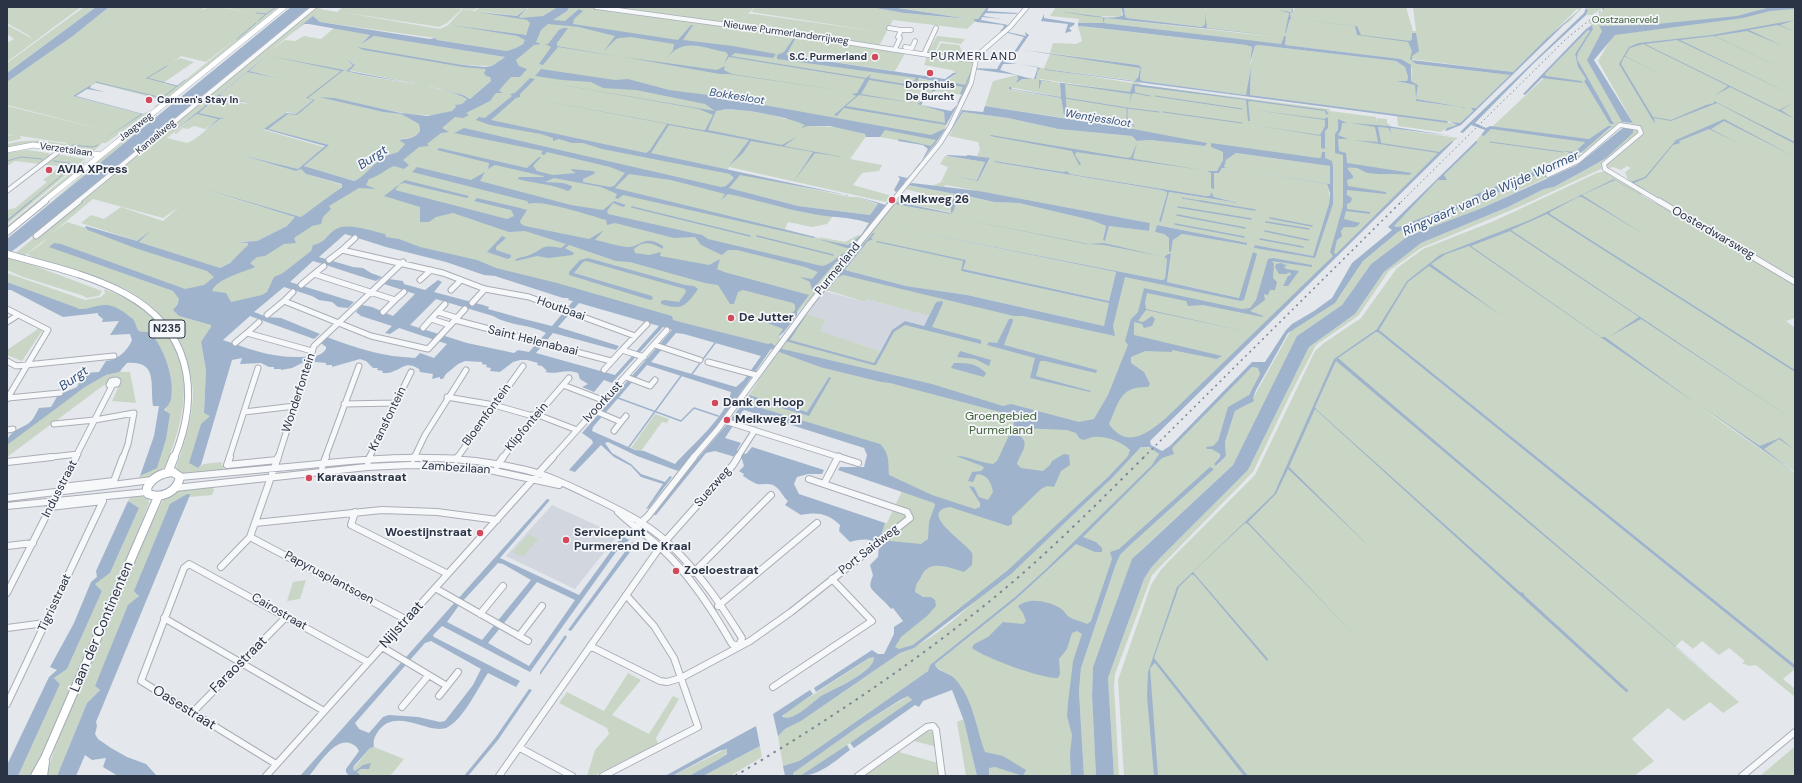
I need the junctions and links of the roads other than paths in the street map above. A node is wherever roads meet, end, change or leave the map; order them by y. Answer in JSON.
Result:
{"nodes":[{"id":1,"x":284,"y":7,"type":"edge"},
{"id":2,"x":314,"y":7,"type":"edge"},
{"id":3,"x":596,"y":7,"type":"edge"},
{"id":4,"x":1027,"y":7,"type":"edge"},
{"id":5,"x":889,"y":28,"type":"dead end"},
{"id":6,"x":936,"y":28,"type":"dead end"},
{"id":7,"x":901,"y":30,"type":"junction"},
{"id":8,"x":911,"y":30,"type":"dead end"},
{"id":9,"x":915,"y":42,"type":"dead end"},
{"id":10,"x":896,"y":47,"type":"junction"},
{"id":11,"x":912,"y":48,"type":"junction"},
{"id":12,"x":925,"y":52,"type":"junction"},
{"id":13,"x":976,"y":60,"type":"junction"},
{"id":14,"x":7,"y":151,"type":"edge"},
{"id":15,"x":59,"y":151,"type":"junction"},
{"id":16,"x":99,"y":157,"type":"junction"},
{"id":17,"x":1548,"y":175,"type":"dead end"},
{"id":18,"x":7,"y":191,"type":"edge"},
{"id":19,"x":7,"y":232,"type":"edge"},
{"id":20,"x":36,"y":236,"type":"dead end"},
{"id":21,"x":355,"y":238,"type":"dead end"},
{"id":22,"x":342,"y":250,"type":"junction"},
{"id":23,"x":7,"y":254,"type":"edge"},
{"id":24,"x":329,"y":260,"type":"dead end"},
{"id":25,"x":403,"y":262,"type":"junction"},
{"id":26,"x":324,"y":266,"type":"dead end"},
{"id":27,"x":431,"y":270,"type":"junction"},
{"id":28,"x":314,"y":274,"type":"junction"},
{"id":29,"x":420,"y":280,"type":"dead end"},
{"id":30,"x":461,"y":280,"type":"junction"},
{"id":31,"x":1795,"y":282,"type":"edge"},
{"id":32,"x":301,"y":285,"type":"dead end"},
{"id":33,"x":485,"y":289,"type":"junction"},
{"id":34,"x":451,"y":290,"type":"dead end"},
{"id":35,"x":293,"y":292,"type":"dead end"},
{"id":36,"x":404,"y":292,"type":"dead end"},
{"id":37,"x":370,"y":293,"type":"junction"},
{"id":38,"x":395,"y":300,"type":"junction"},
{"id":39,"x":284,"y":301,"type":"junction"},
{"id":40,"x":472,"y":302,"type":"dead end"},
{"id":41,"x":445,"y":304,"type":"dead end"},
{"id":42,"x":7,"y":309,"type":"edge"},
{"id":43,"x":465,"y":309,"type":"dead end"},
{"id":44,"x":383,"y":312,"type":"dead end"},
{"id":45,"x":438,"y":312,"type":"junction"},
{"id":46,"x":18,"y":315,"type":"junction"},
{"id":47,"x":267,"y":315,"type":"dead end"},
{"id":48,"x":431,"y":319,"type":"junction"},
{"id":49,"x":456,"y":319,"type":"junction"},
{"id":50,"x":7,"y":322,"type":"edge"},
{"id":51,"x":259,"y":322,"type":"dead end"},
{"id":52,"x":338,"y":323,"type":"junction"},
{"id":53,"x":646,"y":324,"type":"dead end"},
{"id":54,"x":450,"y":325,"type":"junction"},
{"id":55,"x":423,"y":328,"type":"dead end"},
{"id":56,"x":667,"y":330,"type":"dead end"},
{"id":57,"x":246,"y":333,"type":"junction"},
{"id":58,"x":635,"y":336,"type":"junction"},
{"id":59,"x":235,"y":343,"type":"dead end"},
{"id":60,"x":656,"y":346,"type":"junction"},
{"id":61,"x":622,"y":350,"type":"junction"},
{"id":62,"x":114,"y":356,"type":"dead end"},
{"id":63,"x":311,"y":356,"type":"junction"},
{"id":64,"x":642,"y":356,"type":"junction"},
{"id":65,"x":700,"y":360,"type":"dead end"},
{"id":66,"x":7,"y":361,"type":"edge"},
{"id":67,"x":611,"y":361,"type":"junction"},
{"id":68,"x":708,"y":362,"type":"dead end"},
{"id":69,"x":26,"y":365,"type":"junction"},
{"id":70,"x":359,"y":366,"type":"dead end"},
{"id":71,"x":523,"y":366,"type":"dead end"},
{"id":72,"x":258,"y":368,"type":"dead end"},
{"id":73,"x":466,"y":370,"type":"dead end"},
{"id":74,"x":604,"y":370,"type":"dead end"},
{"id":75,"x":411,"y":372,"type":"dead end"},
{"id":76,"x":755,"y":375,"type":"junction"},
{"id":77,"x":627,"y":377,"type":"junction"},
{"id":78,"x":569,"y":378,"type":"dead end"},
{"id":79,"x":655,"y":380,"type":"dead end"},
{"id":80,"x":563,"y":385,"type":"junction"},
{"id":81,"x":112,"y":386,"type":"dead end"},
{"id":82,"x":650,"y":386,"type":"junction"},
{"id":83,"x":645,"y":392,"type":"dead end"},
{"id":84,"x":60,"y":393,"type":"dead end"},
{"id":85,"x":447,"y":397,"type":"junction"},
{"id":86,"x":7,"y":399,"type":"edge"},
{"id":87,"x":604,"y":401,"type":"junction"},
{"id":88,"x":396,"y":403,"type":"junction"},
{"id":89,"x":344,"y":404,"type":"junction"},
{"id":90,"x":494,"y":405,"type":"junction"},
{"id":91,"x":295,"y":406,"type":"junction"},
{"id":92,"x":597,"y":411,"type":"junction"},
{"id":93,"x":244,"y":412,"type":"junction"},
{"id":94,"x":538,"y":415,"type":"junction"},
{"id":95,"x":626,"y":416,"type":"dead end"},
{"id":96,"x":95,"y":420,"type":"junction"},
{"id":97,"x":726,"y":421,"type":"junction"},
{"id":98,"x":621,"y":422,"type":"junction"},
{"id":99,"x":54,"y":424,"type":"dead end"},
{"id":100,"x":577,"y":430,"type":"junction"},
{"id":101,"x":755,"y":430,"type":"junction"},
{"id":102,"x":614,"y":431,"type":"dead end"},
{"id":103,"x":78,"y":454,"type":"junction"},
{"id":104,"x":839,"y":456,"type":"junction"},
{"id":105,"x":413,"y":457,"type":"junction"},
{"id":106,"x":457,"y":458,"type":"junction"},
{"id":107,"x":369,"y":459,"type":"junction"},
{"id":108,"x":277,"y":460,"type":"junction"},
{"id":109,"x":7,"y":462,"type":"edge"},
{"id":110,"x":858,"y":462,"type":"dead end"},
{"id":111,"x":323,"y":464,"type":"junction"},
{"id":112,"x":498,"y":464,"type":"junction"},
{"id":113,"x":410,"y":465,"type":"junction"},
{"id":114,"x":453,"y":466,"type":"junction"},
{"id":115,"x":367,"y":468,"type":"junction"},
{"id":116,"x":274,"y":469,"type":"junction"},
{"id":117,"x":494,"y":471,"type":"junction"},
{"id":118,"x":168,"y":472,"type":"junction"},
{"id":119,"x":320,"y":472,"type":"junction"},
{"id":120,"x":539,"y":474,"type":"junction"},
{"id":121,"x":180,"y":477,"type":"junction"},
{"id":122,"x":270,"y":478,"type":"junction"},
{"id":123,"x":534,"y":479,"type":"junction"},
{"id":124,"x":809,"y":479,"type":"dead end"},
{"id":125,"x":152,"y":480,"type":"junction"},
{"id":126,"x":824,"y":484,"type":"junction"},
{"id":127,"x":568,"y":487,"type":"junction"},
{"id":128,"x":176,"y":488,"type":"junction"},
{"id":129,"x":60,"y":489,"type":"junction"},
{"id":130,"x":147,"y":492,"type":"junction"},
{"id":131,"x":771,"y":495,"type":"dead end"},
{"id":132,"x":158,"y":497,"type":"junction"},
{"id":133,"x":7,"y":498,"type":"edge"},
{"id":134,"x":52,"y":504,"type":"junction"},
{"id":135,"x":7,"y":506,"type":"edge"},
{"id":136,"x":614,"y":509,"type":"junction"},
{"id":137,"x":355,"y":512,"type":"junction"},
{"id":138,"x":497,"y":520,"type":"junction"},
{"id":139,"x":641,"y":522,"type":"junction"},
{"id":140,"x":817,"y":523,"type":"dead end"},
{"id":141,"x":254,"y":524,"type":"junction"},
{"id":142,"x":636,"y":527,"type":"junction"},
{"id":143,"x":250,"y":537,"type":"junction"},
{"id":144,"x":666,"y":541,"type":"junction"},
{"id":145,"x":32,"y":543,"type":"junction"},
{"id":146,"x":7,"y":546,"type":"edge"},
{"id":147,"x":660,"y":547,"type":"junction"},
{"id":148,"x":189,"y":564,"type":"joint"},
{"id":149,"x":221,"y":567,"type":"dead end"},
{"id":150,"x":696,"y":571,"type":"junction"},
{"id":151,"x":448,"y":574,"type":"junction"},
{"id":152,"x":688,"y":576,"type":"junction"},
{"id":153,"x":832,"y":579,"type":"junction"},
{"id":154,"x":9,"y":585,"type":"edge"},
{"id":155,"x":503,"y":586,"type":"dead end"},
{"id":156,"x":436,"y":588,"type":"junction"},
{"id":157,"x":7,"y":593,"type":"edge"},
{"id":158,"x":626,"y":595,"type":"junction"},
{"id":159,"x":721,"y":605,"type":"junction"},
{"id":160,"x":542,"y":606,"type":"dead end"},
{"id":161,"x":713,"y":609,"type":"junction"},
{"id":162,"x":480,"y":614,"type":"junction"},
{"id":163,"x":286,"y":617,"type":"junction"},
{"id":164,"x":164,"y":618,"type":"junction"},
{"id":165,"x":407,"y":620,"type":"junction"},
{"id":166,"x":45,"y":623,"type":"junction"},
{"id":167,"x":7,"y":628,"type":"edge"},
{"id":168,"x":518,"y":636,"type":"junction"},
{"id":169,"x":528,"y":641,"type":"dead end"},
{"id":170,"x":736,"y":645,"type":"junction"},
{"id":171,"x":590,"y":646,"type":"junction"},
{"id":172,"x":382,"y":647,"type":"junction"},
{"id":173,"x":243,"y":662,"type":"junction"},
{"id":174,"x":368,"y":662,"type":"junction"},
{"id":175,"x":458,"y":672,"type":"dead end"},
{"id":176,"x":428,"y":676,"type":"junction"},
{"id":177,"x":681,"y":678,"type":"junction"},
{"id":178,"x":447,"y":686,"type":"junction"},
{"id":179,"x":773,"y":687,"type":"dead end"},
{"id":180,"x":439,"y":696,"type":"dead end"},
{"id":181,"x":7,"y":704,"type":"edge"},
{"id":182,"x":402,"y":707,"type":"dead end"},
{"id":183,"x":324,"y":711,"type":"junction"},
{"id":184,"x":192,"y":713,"type":"junction"},
{"id":185,"x":1795,"y":732,"type":"edge"},
{"id":186,"x":520,"y":748,"type":"junction"},
{"id":187,"x":45,"y":758,"type":"junction"},
{"id":188,"x":276,"y":764,"type":"junction"},
{"id":189,"x":35,"y":776,"type":"edge"},
{"id":190,"x":43,"y":776,"type":"edge"},
{"id":191,"x":266,"y":776,"type":"edge"},
{"id":192,"x":499,"y":776,"type":"edge"},
{"id":193,"x":572,"y":776,"type":"edge"},
{"id":194,"x":603,"y":776,"type":"edge"},
{"id":195,"x":858,"y":776,"type":"edge"},
{"id":196,"x":942,"y":776,"type":"edge"},
{"id":197,"x":1742,"y":776,"type":"edge"}],
"edges":[{"from":1,"to":16,"type":"main road","name":"Jaagweg"},
{"from":2,"to":20,"type":"street","name":"Kanaalweg"},
{"from":3,"to":10,"type":"street","name":"Nieuwe Purmerlanderrijweg"},
{"from":4,"to":13,"type":"street"},
{"from":5,"to":7,"type":"street"},
{"from":6,"to":12,"type":"street"},
{"from":7,"to":8,"type":"street"},
{"from":7,"to":10,"type":"street"},
{"from":9,"to":11,"type":"street"},
{"from":10,"to":11,"type":"street"},
{"from":10,"to":12,"type":"street","name":"Nieuwe Purmerlanderrijweg"},
{"from":11,"to":12,"type":"street"},
{"from":12,"to":13,"type":"street","name":"Nieuwe Purmerlanderrijweg"},
{"from":13,"to":76,"type":"street","name":"Purmerland"},
{"from":14,"to":15,"type":"main road","name":"Verzetslaan"},
{"from":15,"to":16,"type":"main road","name":"Verzetslaan"},
{"from":15,"to":18,"type":"street","name":"Verzetslaan"},
{"from":16,"to":19,"type":"main road","name":"Jaagweg"},
{"from":17,"to":31,"type":"street","name":"Oosterdwarsweg"},
{"from":21,"to":22,"type":"street"},
{"from":22,"to":24,"type":"street"},
{"from":22,"to":25,"type":"street","name":"Houtbaai"},
{"from":23,"to":118,"type":"main road","number":"N235"},
{"from":25,"to":27,"type":"street","name":"Houtbaai"},
{"from":25,"to":37,"type":"street","name":"Wonderfontein"},
{"from":26,"to":28,"type":"street"},
{"from":27,"to":29,"type":"street"},
{"from":27,"to":30,"type":"street","name":"Houtbaai"},
{"from":28,"to":32,"type":"street"},
{"from":28,"to":37,"type":"street"},
{"from":30,"to":33,"type":"street","name":"Houtbaai"},
{"from":30,"to":34,"type":"street"},
{"from":33,"to":40,"type":"street"},
{"from":33,"to":58,"type":"street","name":"Houtbaai"},
{"from":35,"to":39,"type":"street"},
{"from":36,"to":38,"type":"street"},
{"from":37,"to":38,"type":"street"},
{"from":37,"to":52,"type":"street","name":"Wonderfontein"},
{"from":38,"to":44,"type":"street"},
{"from":39,"to":47,"type":"street"},
{"from":39,"to":52,"type":"street"},
{"from":41,"to":45,"type":"street"},
{"from":42,"to":46,"type":"street"},
{"from":43,"to":49,"type":"street"},
{"from":45,"to":48,"type":"street"},
{"from":45,"to":49,"type":"street","name":"Saint Helenabaai"},
{"from":46,"to":50,"type":"street"},
{"from":46,"to":69,"type":"street"},
{"from":48,"to":54,"type":"street"},
{"from":48,"to":55,"type":"street"},
{"from":49,"to":54,"type":"street"},
{"from":49,"to":67,"type":"street","name":"Saint Helenabaai"},
{"from":51,"to":57,"type":"street"},
{"from":52,"to":54,"type":"street"},
{"from":52,"to":63,"type":"street","name":"Wonderfontein"},
{"from":53,"to":58,"type":"street"},
{"from":56,"to":60,"type":"street","name":"Ivoorkust"},
{"from":57,"to":59,"type":"street"},
{"from":57,"to":63,"type":"street"},
{"from":58,"to":61,"type":"street"},
{"from":60,"to":64,"type":"street","name":"Ivoorkust"},
{"from":60,"to":65,"type":"street"},
{"from":61,"to":64,"type":"street"},
{"from":61,"to":67,"type":"street"},
{"from":62,"to":69,"type":"street"},
{"from":63,"to":91,"type":"street","name":"Wonderfontein"},
{"from":64,"to":77,"type":"street","name":"Ivoorkust"},
{"from":66,"to":69,"type":"street"},
{"from":67,"to":74,"type":"street"},
{"from":68,"to":76,"type":"street"},
{"from":69,"to":86,"type":"street"},
{"from":70,"to":89,"type":"street"},
{"from":71,"to":90,"type":"street","name":"Bloemfontein"},
{"from":72,"to":93,"type":"street"},
{"from":73,"to":85,"type":"street"},
{"from":75,"to":88,"type":"street","name":"Kransfontein"},
{"from":76,"to":97,"type":"street","name":"Purmerland"},
{"from":77,"to":82,"type":"street"},
{"from":77,"to":87,"type":"street","name":"Ivoorkust"},
{"from":78,"to":80,"type":"street","name":"Klipfontein"},
{"from":79,"to":82,"type":"street"},
{"from":80,"to":87,"type":"street"},
{"from":80,"to":94,"type":"street","name":"Klipfontein"},
{"from":81,"to":96,"type":"street","name":"Indusstraat"},
{"from":82,"to":83,"type":"street"},
{"from":84,"to":86,"type":"street"},
{"from":85,"to":90,"type":"street"},
{"from":85,"to":105,"type":"street"},
{"from":87,"to":92,"type":"street","name":"Ivoorkust"},
{"from":88,"to":89,"type":"street"},
{"from":88,"to":107,"type":"street","name":"Kransfontein"},
{"from":89,"to":111,"type":"street"},
{"from":90,"to":94,"type":"street"},
{"from":90,"to":106,"type":"street","name":"Bloemfontein"},
{"from":91,"to":93,"type":"street"},
{"from":91,"to":108,"type":"street","name":"Wonderfontein"},
{"from":92,"to":98,"type":"street"},
{"from":92,"to":100,"type":"street","name":"Ivoorkust"},
{"from":93,"to":108,"type":"street"},
{"from":94,"to":100,"type":"street"},
{"from":94,"to":112,"type":"street","name":"Klipfontein"},
{"from":95,"to":98,"type":"street"},
{"from":96,"to":99,"type":"street"},
{"from":96,"to":103,"type":"street","name":"Indusstraat"},
{"from":96,"to":129,"type":"street"},
{"from":97,"to":101,"type":"street"},
{"from":97,"to":139,"type":"street","name":"Purmerland"},
{"from":98,"to":102,"type":"street"},
{"from":100,"to":120,"type":"street","name":"Ivoorkust"},
{"from":101,"to":104,"type":"street"},
{"from":101,"to":144,"type":"street","name":"Suezweg"},
{"from":103,"to":109,"type":"street"},
{"from":103,"to":129,"type":"street","name":"Indusstraat"},
{"from":104,"to":110,"type":"street"},
{"from":104,"to":126,"type":"street"},
{"from":105,"to":106,"type":"street","name":"Zambezilaan"},
{"from":105,"to":107,"type":"street","name":"Zambezilaan"},
{"from":105,"to":113,"type":"street"},
{"from":106,"to":112,"type":"street","name":"Zambezilaan"},
{"from":106,"to":114,"type":"street","name":"Bloemfontein"},
{"from":107,"to":111,"type":"street","name":"Zambezilaan"},
{"from":107,"to":115,"type":"street","name":"Kransfontein"},
{"from":108,"to":116,"type":"street","name":"Wonderfontein"},
{"from":111,"to":116,"type":"street","name":"Zambezilaan"},
{"from":111,"to":119,"type":"street"},
{"from":112,"to":117,"type":"street","name":"Klipfontein"},
{"from":112,"to":120,"type":"street","name":"Zambezilaan"},
{"from":113,"to":114,"type":"street","name":"Zambezilaan"},
{"from":113,"to":115,"type":"street","name":"Zambezilaan"},
{"from":114,"to":117,"type":"street","name":"Zambezilaan"},
{"from":115,"to":119,"type":"street","name":"Zambezilaan"},
{"from":116,"to":121,"type":"street","name":"Zambezilaan"},
{"from":116,"to":122,"type":"street"},
{"from":117,"to":123,"type":"street","name":"Zambezilaan"},
{"from":118,"to":121,"type":"main road"},
{"from":118,"to":125,"type":"main road"},
{"from":119,"to":122,"type":"street","name":"Zambezilaan"},
{"from":120,"to":123,"type":"street","name":"Nijlstraat"},
{"from":120,"to":127,"type":"street","name":"Zambezilaan"},
{"from":121,"to":128,"type":"main road"},
{"from":122,"to":128,"type":"street","name":"Zambezilaan"},
{"from":122,"to":141,"type":"street"},
{"from":123,"to":127,"type":"street","name":"Zambezilaan"},
{"from":123,"to":138,"type":"street","name":"Nijlstraat"},
{"from":124,"to":126,"type":"street","name":"Port Saidweg"},
{"from":125,"to":129,"type":"street"},
{"from":125,"to":130,"type":"main road"},
{"from":126,"to":153,"type":"street","name":"Port Saidweg"},
{"from":127,"to":136,"type":"street","name":"Zambezilaan"},
{"from":128,"to":132,"type":"main road"},
{"from":129,"to":133,"type":"street"},
{"from":129,"to":134,"type":"street","name":"Indusstraat"},
{"from":130,"to":132,"type":"main road"},
{"from":130,"to":134,"type":"street"},
{"from":131,"to":150,"type":"street"},
{"from":132,"to":187,"type":"main road","name":"Laan der Continenten"},
{"from":134,"to":135,"type":"street"},
{"from":134,"to":145,"type":"street","name":"Indusstraat"},
{"from":134,"to":166,"type":"street","name":"Tigrisstraat"},
{"from":136,"to":139,"type":"street","name":"Zambezilaan"},
{"from":136,"to":142,"type":"street","name":"Zambezilaan"},
{"from":137,"to":138,"type":"street"},
{"from":137,"to":141,"type":"street"},
{"from":137,"to":151,"type":"street"},
{"from":138,"to":151,"type":"street","name":"Nijlstraat"},
{"from":139,"to":142,"type":"street","name":"Purmerland"},
{"from":139,"to":144,"type":"street","name":"Zambezilaan"},
{"from":140,"to":159,"type":"street"},
{"from":141,"to":143,"type":"street"},
{"from":142,"to":147,"type":"street","name":"Zambezilaan"},
{"from":143,"to":149,"type":"street"},
{"from":143,"to":165,"type":"street","name":"Papyrusplantsoen"},
{"from":144,"to":147,"type":"street","name":"Suezweg"},
{"from":144,"to":150,"type":"street","name":"Zambezilaan"},
{"from":145,"to":146,"type":"street"},
{"from":145,"to":154,"type":"street","name":"Indusstraat"},
{"from":147,"to":152,"type":"street","name":"Zambezilaan"},
{"from":147,"to":158,"type":"street"},
{"from":148,"to":163,"type":"street","name":"Cairostraat"},
{"from":148,"to":164,"type":"street","name":"Oasestraat"},
{"from":150,"to":152,"type":"street"},
{"from":150,"to":159,"type":"street","name":"Zambezilaan"},
{"from":151,"to":156,"type":"street","name":"Nijlstraat"},
{"from":152,"to":161,"type":"street","name":"Zambezilaan"},
{"from":153,"to":170,"type":"street","name":"Port Saidweg"},
{"from":153,"to":179,"type":"street"},
{"from":154,"to":157,"type":"street","name":"Indusstraat"},
{"from":155,"to":162,"type":"street"},
{"from":156,"to":162,"type":"street"},
{"from":156,"to":165,"type":"street","name":"Nijlstraat"},
{"from":158,"to":171,"type":"street"},
{"from":158,"to":177,"type":"street"},
{"from":159,"to":161,"type":"street"},
{"from":159,"to":170,"type":"street","name":"Zambezilaan"},
{"from":160,"to":168,"type":"street"},
{"from":161,"to":170,"type":"street","name":"Zambezilaan"},
{"from":162,"to":168,"type":"street"},
{"from":163,"to":173,"type":"street","name":"Faraostraat"},
{"from":163,"to":174,"type":"street","name":"Cairostraat"},
{"from":164,"to":173,"type":"street"},
{"from":164,"to":184,"type":"street","name":"Oasestraat"},
{"from":165,"to":172,"type":"street","name":"Nijlstraat"},
{"from":166,"to":167,"type":"street"},
{"from":166,"to":181,"type":"street","name":"Tigrisstraat"},
{"from":168,"to":169,"type":"street"},
{"from":170,"to":177,"type":"street","name":"Port Saidweg"},
{"from":171,"to":177,"type":"street","name":"Port Saidweg"},
{"from":171,"to":186,"type":"street"},
{"from":172,"to":174,"type":"street","name":"Nijlstraat"},
{"from":172,"to":176,"type":"street"},
{"from":173,"to":183,"type":"street"},
{"from":173,"to":184,"type":"street","name":"Faraostraat"},
{"from":174,"to":183,"type":"street","name":"Nijlstraat"},
{"from":175,"to":178,"type":"street"},
{"from":176,"to":178,"type":"street"},
{"from":176,"to":182,"type":"street"},
{"from":177,"to":194,"type":"street"},
{"from":178,"to":180,"type":"street"},
{"from":183,"to":188,"type":"street","name":"Nijlstraat"},
{"from":184,"to":188,"type":"street","name":"Oasestraat"},
{"from":185,"to":197,"type":"street"},
{"from":186,"to":192,"type":"street"},
{"from":186,"to":193,"type":"street"},
{"from":187,"to":189,"type":"main road","name":"Laan der Continenten"},
{"from":187,"to":190,"type":"main road","name":"Laan der Continenten"},
{"from":188,"to":191,"type":"street","name":"Nijlstraat"},
{"from":195,"to":196,"type":"street"}]}
